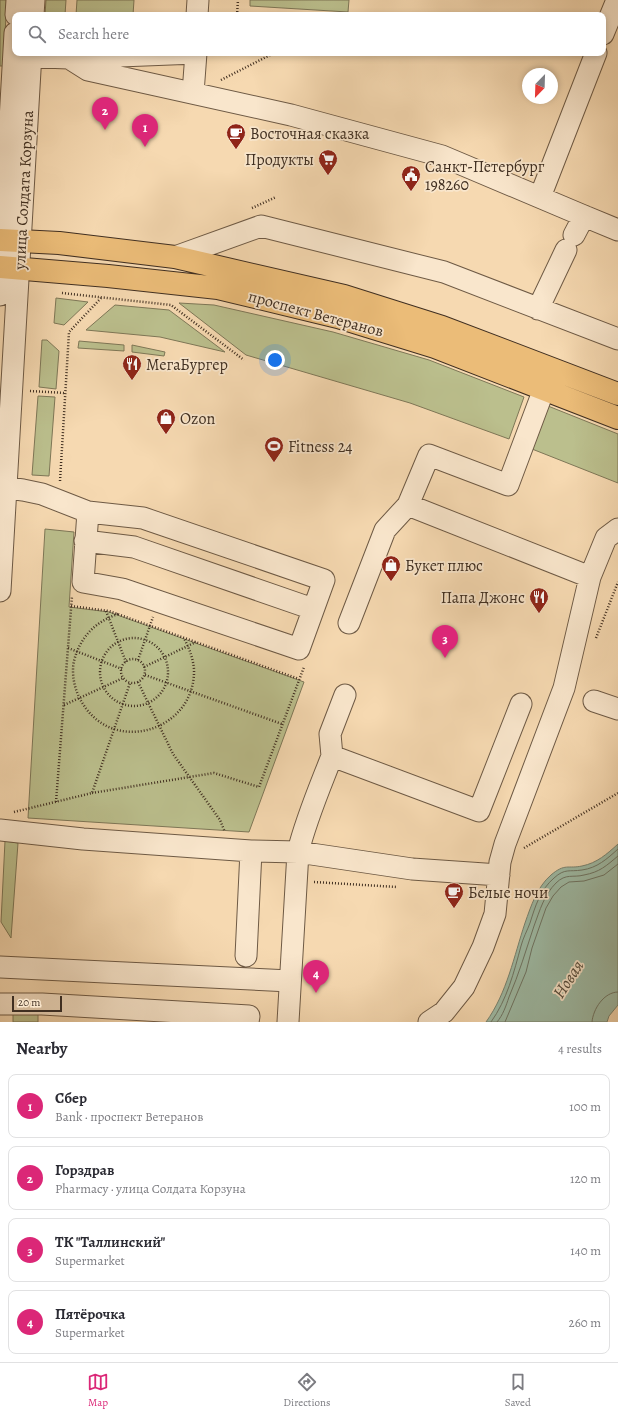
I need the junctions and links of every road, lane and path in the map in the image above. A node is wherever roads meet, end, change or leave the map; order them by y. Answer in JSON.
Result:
{"nodes":[{"id":1,"x":17,"y":0,"type":"edge"},
{"id":2,"x":34,"y":0,"type":"edge"},
{"id":3,"x":198,"y":0,"type":"edge"},
{"id":4,"x":238,"y":0,"type":"edge"},
{"id":5,"x":617,"y":0,"type":"edge"},
{"id":6,"x":16,"y":12,"type":"edge"},
{"id":7,"x":34,"y":12,"type":"edge"},
{"id":8,"x":197,"y":12,"type":"edge"},
{"id":9,"x":237,"y":12,"type":"edge"},
{"id":10,"x":606,"y":27,"type":"edge"},
{"id":11,"x":25,"y":56,"type":"edge"},
{"id":12,"x":40,"y":56,"type":"edge"},
{"id":13,"x":120,"y":56,"type":"edge"},
{"id":14,"x":196,"y":56,"type":"edge"},
{"id":15,"x":268,"y":56,"type":"edge"},
{"id":16,"x":595,"y":56,"type":"edge"},
{"id":17,"x":69,"y":58,"type":"junction"},
{"id":18,"x":220,"y":80,"type":"dead end"},
{"id":19,"x":193,"y":93,"type":"junction"},
{"id":20,"x":13,"y":94,"type":"edge"},
{"id":21,"x":276,"y":197,"type":"dead end"},
{"id":22,"x":540,"y":197,"type":"junction"},
{"id":23,"x":248,"y":209,"type":"dead end"},
{"id":24,"x":584,"y":216,"type":"junction"},
{"id":25,"x":618,"y":230,"type":"edge"},
{"id":26,"x":8,"y":240,"type":"edge"},
{"id":27,"x":175,"y":257,"type":"junction"},
{"id":28,"x":7,"y":267,"type":"edge"},
{"id":29,"x":57,"y":293,"type":"dead end"},
{"id":30,"x":0,"y":294,"type":"edge"},
{"id":31,"x":102,"y":297,"type":"junction"},
{"id":32,"x":538,"y":309,"type":"junction"},
{"id":33,"x":618,"y":339,"type":"edge"},
{"id":34,"x":244,"y":360,"type":"dead end"},
{"id":35,"x":544,"y":389,"type":"junction"},
{"id":36,"x":30,"y":391,"type":"dead end"},
{"id":37,"x":65,"y":394,"type":"junction"},
{"id":38,"x":618,"y":394,"type":"edge"},
{"id":39,"x":618,"y":418,"type":"edge"},
{"id":40,"x":3,"y":488,"type":"edge"},
{"id":41,"x":60,"y":488,"type":"dead end"},
{"id":42,"x":408,"y":505,"type":"junction"},
{"id":43,"x":88,"y":512,"type":"junction"},
{"id":44,"x":618,"y":529,"type":"edge"},
{"id":45,"x":85,"y":542,"type":"junction"},
{"id":46,"x":590,"y":578,"type":"junction"},
{"id":47,"x":618,"y":582,"type":"edge"},
{"id":48,"x":0,"y":591,"type":"edge"},
{"id":49,"x":313,"y":609,"type":"junction"},
{"id":50,"x":106,"y":611,"type":"junction"},
{"id":51,"x":118,"y":614,"type":"junction"},
{"id":52,"x":108,"y":617,"type":"junction"},
{"id":53,"x":349,"y":623,"type":"dead end"},
{"id":54,"x":150,"y":626,"type":"junction"},
{"id":55,"x":184,"y":638,"type":"junction"},
{"id":56,"x":145,"y":639,"type":"junction"},
{"id":57,"x":596,"y":640,"type":"dead end"},
{"id":58,"x":118,"y":641,"type":"junction"},
{"id":59,"x":196,"y":642,"type":"junction"},
{"id":60,"x":188,"y":646,"type":"junction"},
{"id":61,"x":68,"y":648,"type":"junction"},
{"id":62,"x":77,"y":652,"type":"junction"},
{"id":63,"x":165,"y":657,"type":"junction"},
{"id":64,"x":138,"y":660,"type":"junction"},
{"id":65,"x":101,"y":661,"type":"junction"},
{"id":66,"x":126,"y":662,"type":"junction"},
{"id":67,"x":144,"y":667,"type":"junction"},
{"id":68,"x":122,"y":669,"type":"junction"},
{"id":69,"x":145,"y":675,"type":"junction"},
{"id":70,"x":123,"y":678,"type":"junction"},
{"id":71,"x":138,"y":682,"type":"junction"},
{"id":72,"x":130,"y":683,"type":"junction"},
{"id":73,"x":166,"y":683,"type":"junction"},
{"id":74,"x":103,"y":687,"type":"junction"},
{"id":75,"x":191,"y":692,"type":"junction"},
{"id":76,"x":345,"y":695,"type":"dead end"},
{"id":77,"x":79,"y":698,"type":"junction"},
{"id":78,"x":594,"y":701,"type":"dead end"},
{"id":79,"x":148,"y":703,"type":"junction"},
{"id":80,"x":123,"y":704,"type":"junction"},
{"id":81,"x":521,"y":704,"type":"dead end"},
{"id":82,"x":64,"y":705,"type":"junction"},
{"id":83,"x":618,"y":709,"type":"edge"},
{"id":84,"x":282,"y":724,"type":"junction"},
{"id":85,"x":160,"y":727,"type":"junction"},
{"id":86,"x":114,"y":730,"type":"junction"},
{"id":87,"x":332,"y":756,"type":"junction"},
{"id":88,"x":188,"y":776,"type":"junction"},
{"id":89,"x":618,"y":793,"type":"edge"},
{"id":90,"x":92,"y":794,"type":"junction"},
{"id":91,"x":56,"y":802,"type":"junction"},
{"id":92,"x":11,"y":812,"type":"dead end"},
{"id":93,"x":0,"y":830,"type":"edge"},
{"id":94,"x":224,"y":830,"type":"dead end"},
{"id":95,"x":252,"y":851,"type":"junction"},
{"id":96,"x":298,"y":852,"type":"junction"},
{"id":97,"x":518,"y":852,"type":"dead end"},
{"id":98,"x":412,"y":869,"type":"junction"},
{"id":99,"x":499,"y":875,"type":"junction"},
{"id":100,"x":297,"y":881,"type":"junction"},
{"id":101,"x":246,"y":956,"type":"dead end"},
{"id":102,"x":0,"y":966,"type":"edge"},
{"id":103,"x":290,"y":981,"type":"junction"},
{"id":104,"x":0,"y":1004,"type":"edge"},
{"id":105,"x":177,"y":1016,"type":"edge"},
{"id":106,"x":248,"y":1022,"type":"edge"},
{"id":107,"x":288,"y":1022,"type":"edge"},
{"id":108,"x":429,"y":1022,"type":"edge"}],
"edges":[{"from":1,"to":6,"type":"street"},
{"from":2,"to":7,"type":"street"},
{"from":3,"to":8,"type":"street"},
{"from":4,"to":9,"type":"path"},
{"from":5,"to":10,"type":"street"},
{"from":11,"to":20,"type":"street","name":"улица Солдата Корзуна"},
{"from":12,"to":17,"type":"street"},
{"from":13,"to":17,"type":"street"},
{"from":14,"to":19,"type":"street"},
{"from":15,"to":18,"type":"path"},
{"from":16,"to":22,"type":"street"},
{"from":17,"to":19,"type":"street"},
{"from":19,"to":22,"type":"street"},
{"from":20,"to":26,"type":"street","name":"улица Солдата Корзуна"},
{"from":21,"to":23,"type":"path"},
{"from":22,"to":24,"type":"street"},
{"from":24,"to":25,"type":"street"},
{"from":24,"to":32,"type":"street"},
{"from":26,"to":27,"type":"main road","name":"проспект Ветеранов"},
{"from":26,"to":28,"type":"street","name":"улица Солдата Корзуна"},
{"from":27,"to":32,"type":"street"},
{"from":27,"to":38,"type":"main road","name":"проспект Ветеранов"},
{"from":28,"to":30,"type":"street","name":"улица Солдата Корзуна"},
{"from":28,"to":35,"type":"main road","name":"проспект Ветеранов"},
{"from":28,"to":40,"type":"street","name":"улица Солдата Корзуна"},
{"from":29,"to":31,"type":"path"},
{"from":31,"to":34,"type":"path"},
{"from":31,"to":37,"type":"path"},
{"from":32,"to":33,"type":"street"},
{"from":35,"to":39,"type":"main road","name":"проспект Ветеранов"},
{"from":35,"to":42,"type":"street"},
{"from":36,"to":37,"type":"path"},
{"from":37,"to":41,"type":"path"},
{"from":40,"to":43,"type":"street"},
{"from":40,"to":48,"type":"street","name":"улица Солдата Корзуна"},
{"from":42,"to":46,"type":"street"},
{"from":42,"to":53,"type":"street"},
{"from":43,"to":45,"type":"street"},
{"from":43,"to":49,"type":"street"},
{"from":44,"to":46,"type":"street"},
{"from":45,"to":49,"type":"street"},
{"from":45,"to":49,"type":"street"},
{"from":46,"to":99,"type":"street"},
{"from":47,"to":57,"type":"path"},
{"from":50,"to":51,"type":"path"},
{"from":50,"to":52,"type":"path"},
{"from":50,"to":61,"type":"path"},
{"from":51,"to":52,"type":"path"},
{"from":51,"to":54,"type":"path"},
{"from":52,"to":58,"type":"path"},
{"from":52,"to":62,"type":"path"},
{"from":54,"to":55,"type":"path"},
{"from":54,"to":56,"type":"path"},
{"from":55,"to":59,"type":"path"},
{"from":55,"to":60,"type":"path"},
{"from":56,"to":58,"type":"path"},
{"from":56,"to":63,"type":"path"},
{"from":56,"to":64,"type":"path"},
{"from":58,"to":65,"type":"path"},
{"from":58,"to":66,"type":"path"},
{"from":59,"to":60,"type":"path"},
{"from":59,"to":84,"type":"path"},
{"from":60,"to":63,"type":"path"},
{"from":60,"to":75,"type":"path"},
{"from":61,"to":62,"type":"path"},
{"from":61,"to":82,"type":"path"},
{"from":62,"to":65,"type":"path"},
{"from":62,"to":77,"type":"path"},
{"from":63,"to":67,"type":"path"},
{"from":63,"to":73,"type":"path"},
{"from":64,"to":66,"type":"path"},
{"from":64,"to":67,"type":"path"},
{"from":65,"to":68,"type":"path"},
{"from":65,"to":74,"type":"path"},
{"from":66,"to":68,"type":"path"},
{"from":67,"to":69,"type":"path"},
{"from":68,"to":70,"type":"path"},
{"from":69,"to":71,"type":"path"},
{"from":69,"to":73,"type":"path"},
{"from":70,"to":72,"type":"path"},
{"from":70,"to":74,"type":"path"},
{"from":71,"to":72,"type":"path"},
{"from":71,"to":79,"type":"path"},
{"from":72,"to":80,"type":"path"},
{"from":73,"to":75,"type":"path"},
{"from":73,"to":79,"type":"path"},
{"from":74,"to":77,"type":"path"},
{"from":74,"to":80,"type":"path"},
{"from":75,"to":84,"type":"path"},
{"from":75,"to":85,"type":"path"},
{"from":76,"to":87,"type":"street"},
{"from":77,"to":82,"type":"path"},
{"from":77,"to":86,"type":"path"},
{"from":78,"to":83,"type":"street"},
{"from":79,"to":80,"type":"path"},
{"from":79,"to":85,"type":"path"},
{"from":80,"to":86,"type":"path"},
{"from":81,"to":87,"type":"street"},
{"from":82,"to":91,"type":"path"},
{"from":84,"to":88,"type":"path"},
{"from":85,"to":86,"type":"path"},
{"from":85,"to":88,"type":"path"},
{"from":86,"to":90,"type":"path"},
{"from":87,"to":96,"type":"street"},
{"from":88,"to":90,"type":"path"},
{"from":88,"to":94,"type":"path"},
{"from":89,"to":97,"type":"path"},
{"from":90,"to":91,"type":"path"},
{"from":91,"to":92,"type":"path"},
{"from":93,"to":95,"type":"street"},
{"from":95,"to":96,"type":"street"},
{"from":95,"to":101,"type":"street"},
{"from":96,"to":98,"type":"street"},
{"from":96,"to":100,"type":"street"},
{"from":98,"to":99,"type":"street"},
{"from":98,"to":100,"type":"path"},
{"from":99,"to":108,"type":"street"},
{"from":100,"to":103,"type":"street"},
{"from":102,"to":103,"type":"street"},
{"from":103,"to":107,"type":"street"},
{"from":104,"to":105,"type":"street"},
{"from":105,"to":106,"type":"street"}]}
